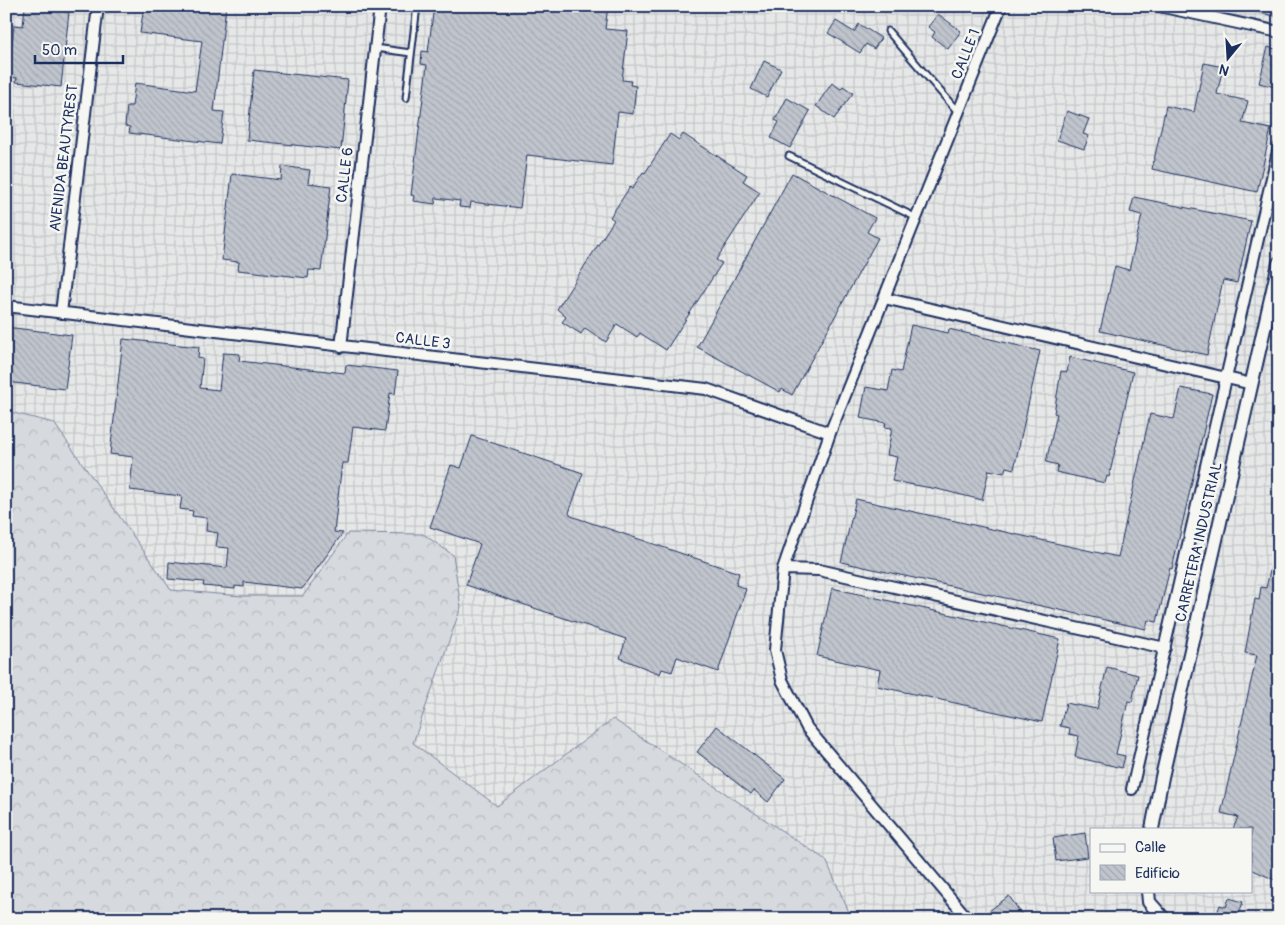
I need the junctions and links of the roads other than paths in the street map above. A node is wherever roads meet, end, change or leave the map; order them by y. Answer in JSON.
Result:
{"nodes":[{"id":1,"x":98,"y":6,"type":"edge"},
{"id":2,"x":380,"y":6,"type":"edge"},
{"id":3,"x":417,"y":6,"type":"edge"},
{"id":4,"x":1001,"y":6,"type":"edge"},
{"id":5,"x":1159,"y":6,"type":"edge"},
{"id":6,"x":888,"y":31,"type":"dead end"},
{"id":7,"x":1279,"y":32,"type":"edge"},
{"id":8,"x":375,"y":48,"type":"junction"},
{"id":9,"x":411,"y":53,"type":"junction"},
{"id":10,"x":406,"y":98,"type":"dead end"},
{"id":11,"x":959,"y":112,"type":"junction"},
{"id":12,"x":1279,"y":147,"type":"edge"},
{"id":13,"x":789,"y":156,"type":"dead end"},
{"id":14,"x":918,"y":218,"type":"junction"},
{"id":15,"x":1279,"y":262,"type":"edge"},
{"id":16,"x":884,"y":298,"type":"junction"},
{"id":17,"x":6,"y":306,"type":"edge"},
{"id":18,"x":61,"y":313,"type":"junction"},
{"id":19,"x":340,"y":346,"type":"junction"},
{"id":20,"x":1226,"y":377,"type":"junction"},
{"id":21,"x":1252,"y":384,"type":"junction"},
{"id":22,"x":830,"y":433,"type":"junction"},
{"id":23,"x":783,"y":569,"type":"junction"},
{"id":24,"x":1165,"y":648,"type":"junction"},
{"id":25,"x":1132,"y":789,"type":"dead end"},
{"id":26,"x":1152,"y":828,"type":"edge"},
{"id":27,"x":1148,"y":892,"type":"edge"},
{"id":28,"x":968,"y":919,"type":"edge"},
{"id":29,"x":1164,"y":919,"type":"edge"}],
"edges":[{"from":1,"to":18,"type":"street","name":"AVENIDA BEAUTYREST"},
{"from":2,"to":8,"type":"street","name":"CALLE 6"},
{"from":3,"to":9,"type":"lane"},
{"from":4,"to":11,"type":"street","name":"CALLE 1"},
{"from":5,"to":7,"type":"street"},
{"from":6,"to":11,"type":"lane"},
{"from":8,"to":9,"type":"lane"},
{"from":8,"to":19,"type":"street","name":"CALLE 6"},
{"from":9,"to":10,"type":"lane"},
{"from":11,"to":14,"type":"street","name":"CALLE 1"},
{"from":12,"to":20,"type":"street"},
{"from":13,"to":14,"type":"lane"},
{"from":14,"to":16,"type":"street","name":"CALLE 1"},
{"from":15,"to":21,"type":"street","name":"CARRETERA INDUSTRIAL"},
{"from":16,"to":20,"type":"street"},
{"from":16,"to":22,"type":"street","name":"CALLE 1"},
{"from":17,"to":18,"type":"street","name":"CALLE 3"},
{"from":18,"to":19,"type":"street","name":"CALLE 3"},
{"from":19,"to":22,"type":"street","name":"CALLE 3"},
{"from":20,"to":21,"type":"street"},
{"from":20,"to":24,"type":"street"},
{"from":21,"to":26,"type":"street","name":"CARRETERA INDUSTRIAL"},
{"from":22,"to":23,"type":"street","name":"CALLE 1"},
{"from":23,"to":24,"type":"street"},
{"from":23,"to":28,"type":"street","name":"CALLE 1"},
{"from":24,"to":25,"type":"street"},
{"from":27,"to":29,"type":"street"}]}
